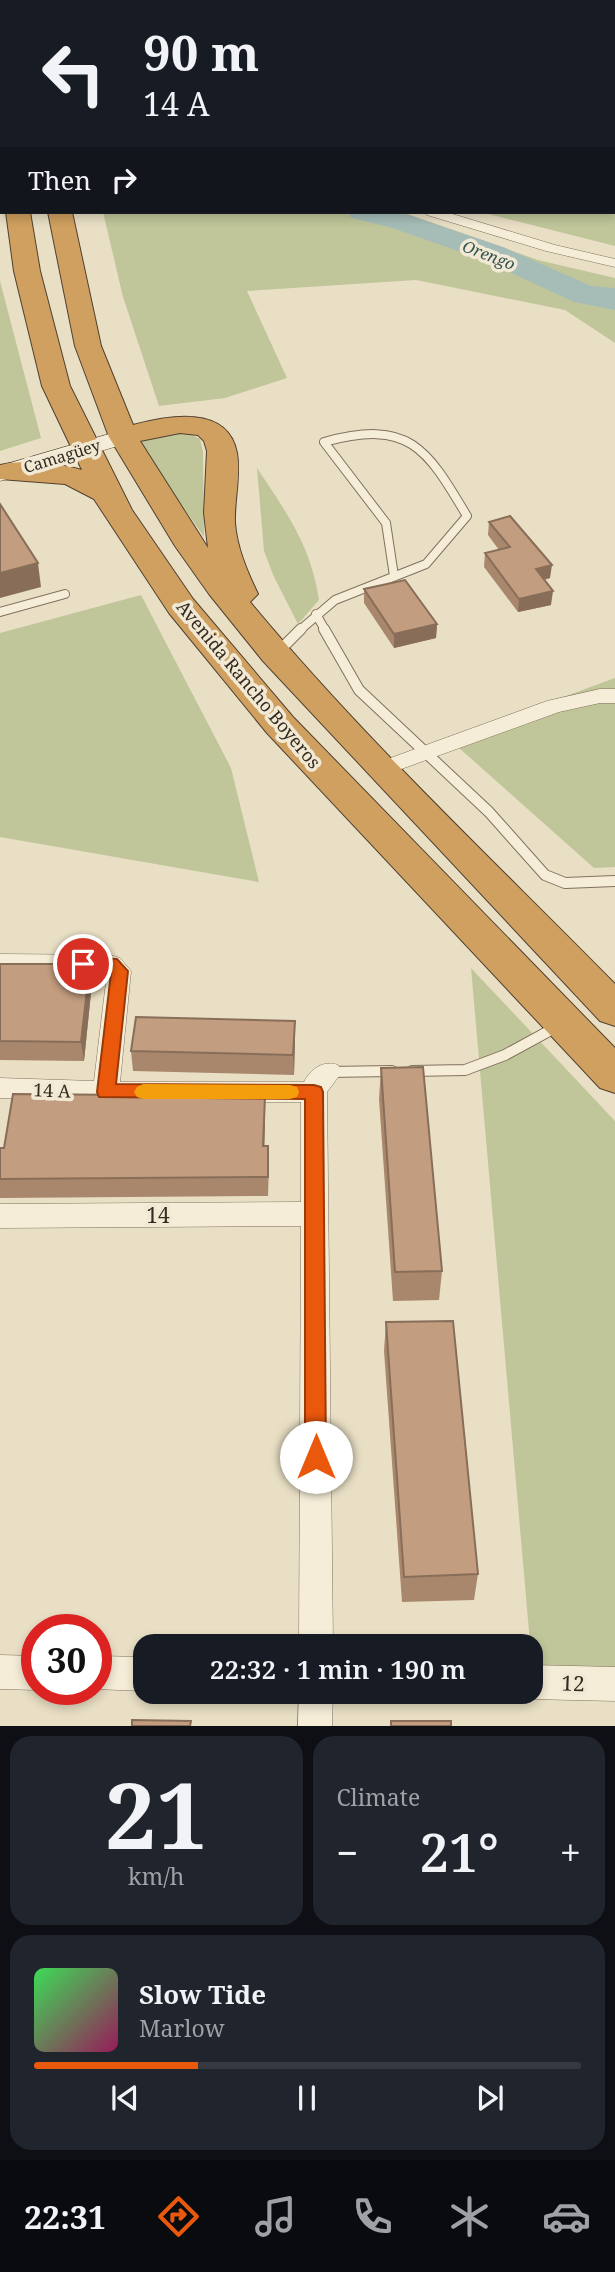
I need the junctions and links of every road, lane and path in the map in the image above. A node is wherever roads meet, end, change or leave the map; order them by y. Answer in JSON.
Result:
{"nodes":[{"id":1,"x":18,"y":214,"type":"edge"},
{"id":2,"x":60,"y":214,"type":"edge"},
{"id":3,"x":439,"y":214,"type":"edge"},
{"id":4,"x":615,"y":263,"type":"edge"},
{"id":5,"x":123,"y":437,"type":"junction"},
{"id":6,"x":86,"y":449,"type":"junction"},
{"id":7,"x":4,"y":473,"type":"edge"},
{"id":8,"x":117,"y":510,"type":"junction"},
{"id":9,"x":394,"y":576,"type":"junction"},
{"id":10,"x":65,"y":594,"type":"dead end"},
{"id":11,"x":0,"y":612,"type":"edge"},
{"id":12,"x":316,"y":614,"type":"junction"},
{"id":13,"x":275,"y":654,"type":"junction"},
{"id":14,"x":615,"y":696,"type":"edge"},
{"id":15,"x":426,"y":751,"type":"junction"},
{"id":16,"x":382,"y":769,"type":"junction"},
{"id":17,"x":615,"y":881,"type":"edge"},
{"id":18,"x":0,"y":963,"type":"edge"},
{"id":19,"x":615,"y":1010,"type":"edge"},
{"id":20,"x":564,"y":1024,"type":"junction"},
{"id":21,"x":615,"y":1076,"type":"edge"},
{"id":22,"x":321,"y":1082,"type":"junction"},
{"id":23,"x":0,"y":1088,"type":"edge"},
{"id":24,"x":106,"y":1092,"type":"junction"},
{"id":25,"x":315,"y":1214,"type":"junction"},
{"id":26,"x":0,"y":1216,"type":"edge"},
{"id":27,"x":316,"y":1634,"type":"edge"},
{"id":28,"x":0,"y":1672,"type":"edge"},
{"id":29,"x":21,"y":1673,"type":"edge"},
{"id":30,"x":112,"y":1673,"type":"edge"},
{"id":31,"x":133,"y":1674,"type":"edge"},
{"id":32,"x":543,"y":1682,"type":"edge"},
{"id":33,"x":615,"y":1684,"type":"edge"},
{"id":34,"x":316,"y":1704,"type":"edge"},
{"id":35,"x":315,"y":1726,"type":"edge"}],
"edges":[{"from":1,"to":6,"type":"highway","name":"Avenida Rancho Boyeros"},
{"from":2,"to":5,"type":"highway"},
{"from":3,"to":4,"type":"street"},
{"from":5,"to":6,"type":"main road","name":"Camagüey"},
{"from":5,"to":13,"type":"highway"},
{"from":5,"to":13,"type":"highway"},
{"from":6,"to":7,"type":"main road","name":"Camagüey"},
{"from":6,"to":8,"type":"highway","name":"Avenida Rancho Boyeros"},
{"from":7,"to":8,"type":"highway"},
{"from":8,"to":20,"type":"highway","name":"Avenida Rancho Boyeros"},
{"from":9,"to":9,"type":"lane"},
{"from":9,"to":12,"type":"lane"},
{"from":10,"to":11,"type":"lane"},
{"from":12,"to":13,"type":"lane"},
{"from":12,"to":15,"type":"lane"},
{"from":13,"to":16,"type":"highway"},
{"from":14,"to":15,"type":"street"},
{"from":15,"to":16,"type":"street"},
{"from":15,"to":17,"type":"lane"},
{"from":16,"to":19,"type":"highway"},
{"from":18,"to":24,"type":"street"},
{"from":20,"to":21,"type":"highway","name":"Avenida Rancho Boyeros"},
{"from":20,"to":22,"type":"lane"},
{"from":22,"to":24,"type":"street","name":"14 A"},
{"from":22,"to":25,"type":"street"},
{"from":23,"to":24,"type":"street","name":"14 A"},
{"from":25,"to":26,"type":"street","name":"14"},
{"from":25,"to":27,"type":"street"},
{"from":28,"to":29,"type":"street"},
{"from":30,"to":31,"type":"street"},
{"from":32,"to":33,"type":"street","name":"12"},
{"from":34,"to":35,"type":"street"}]}
